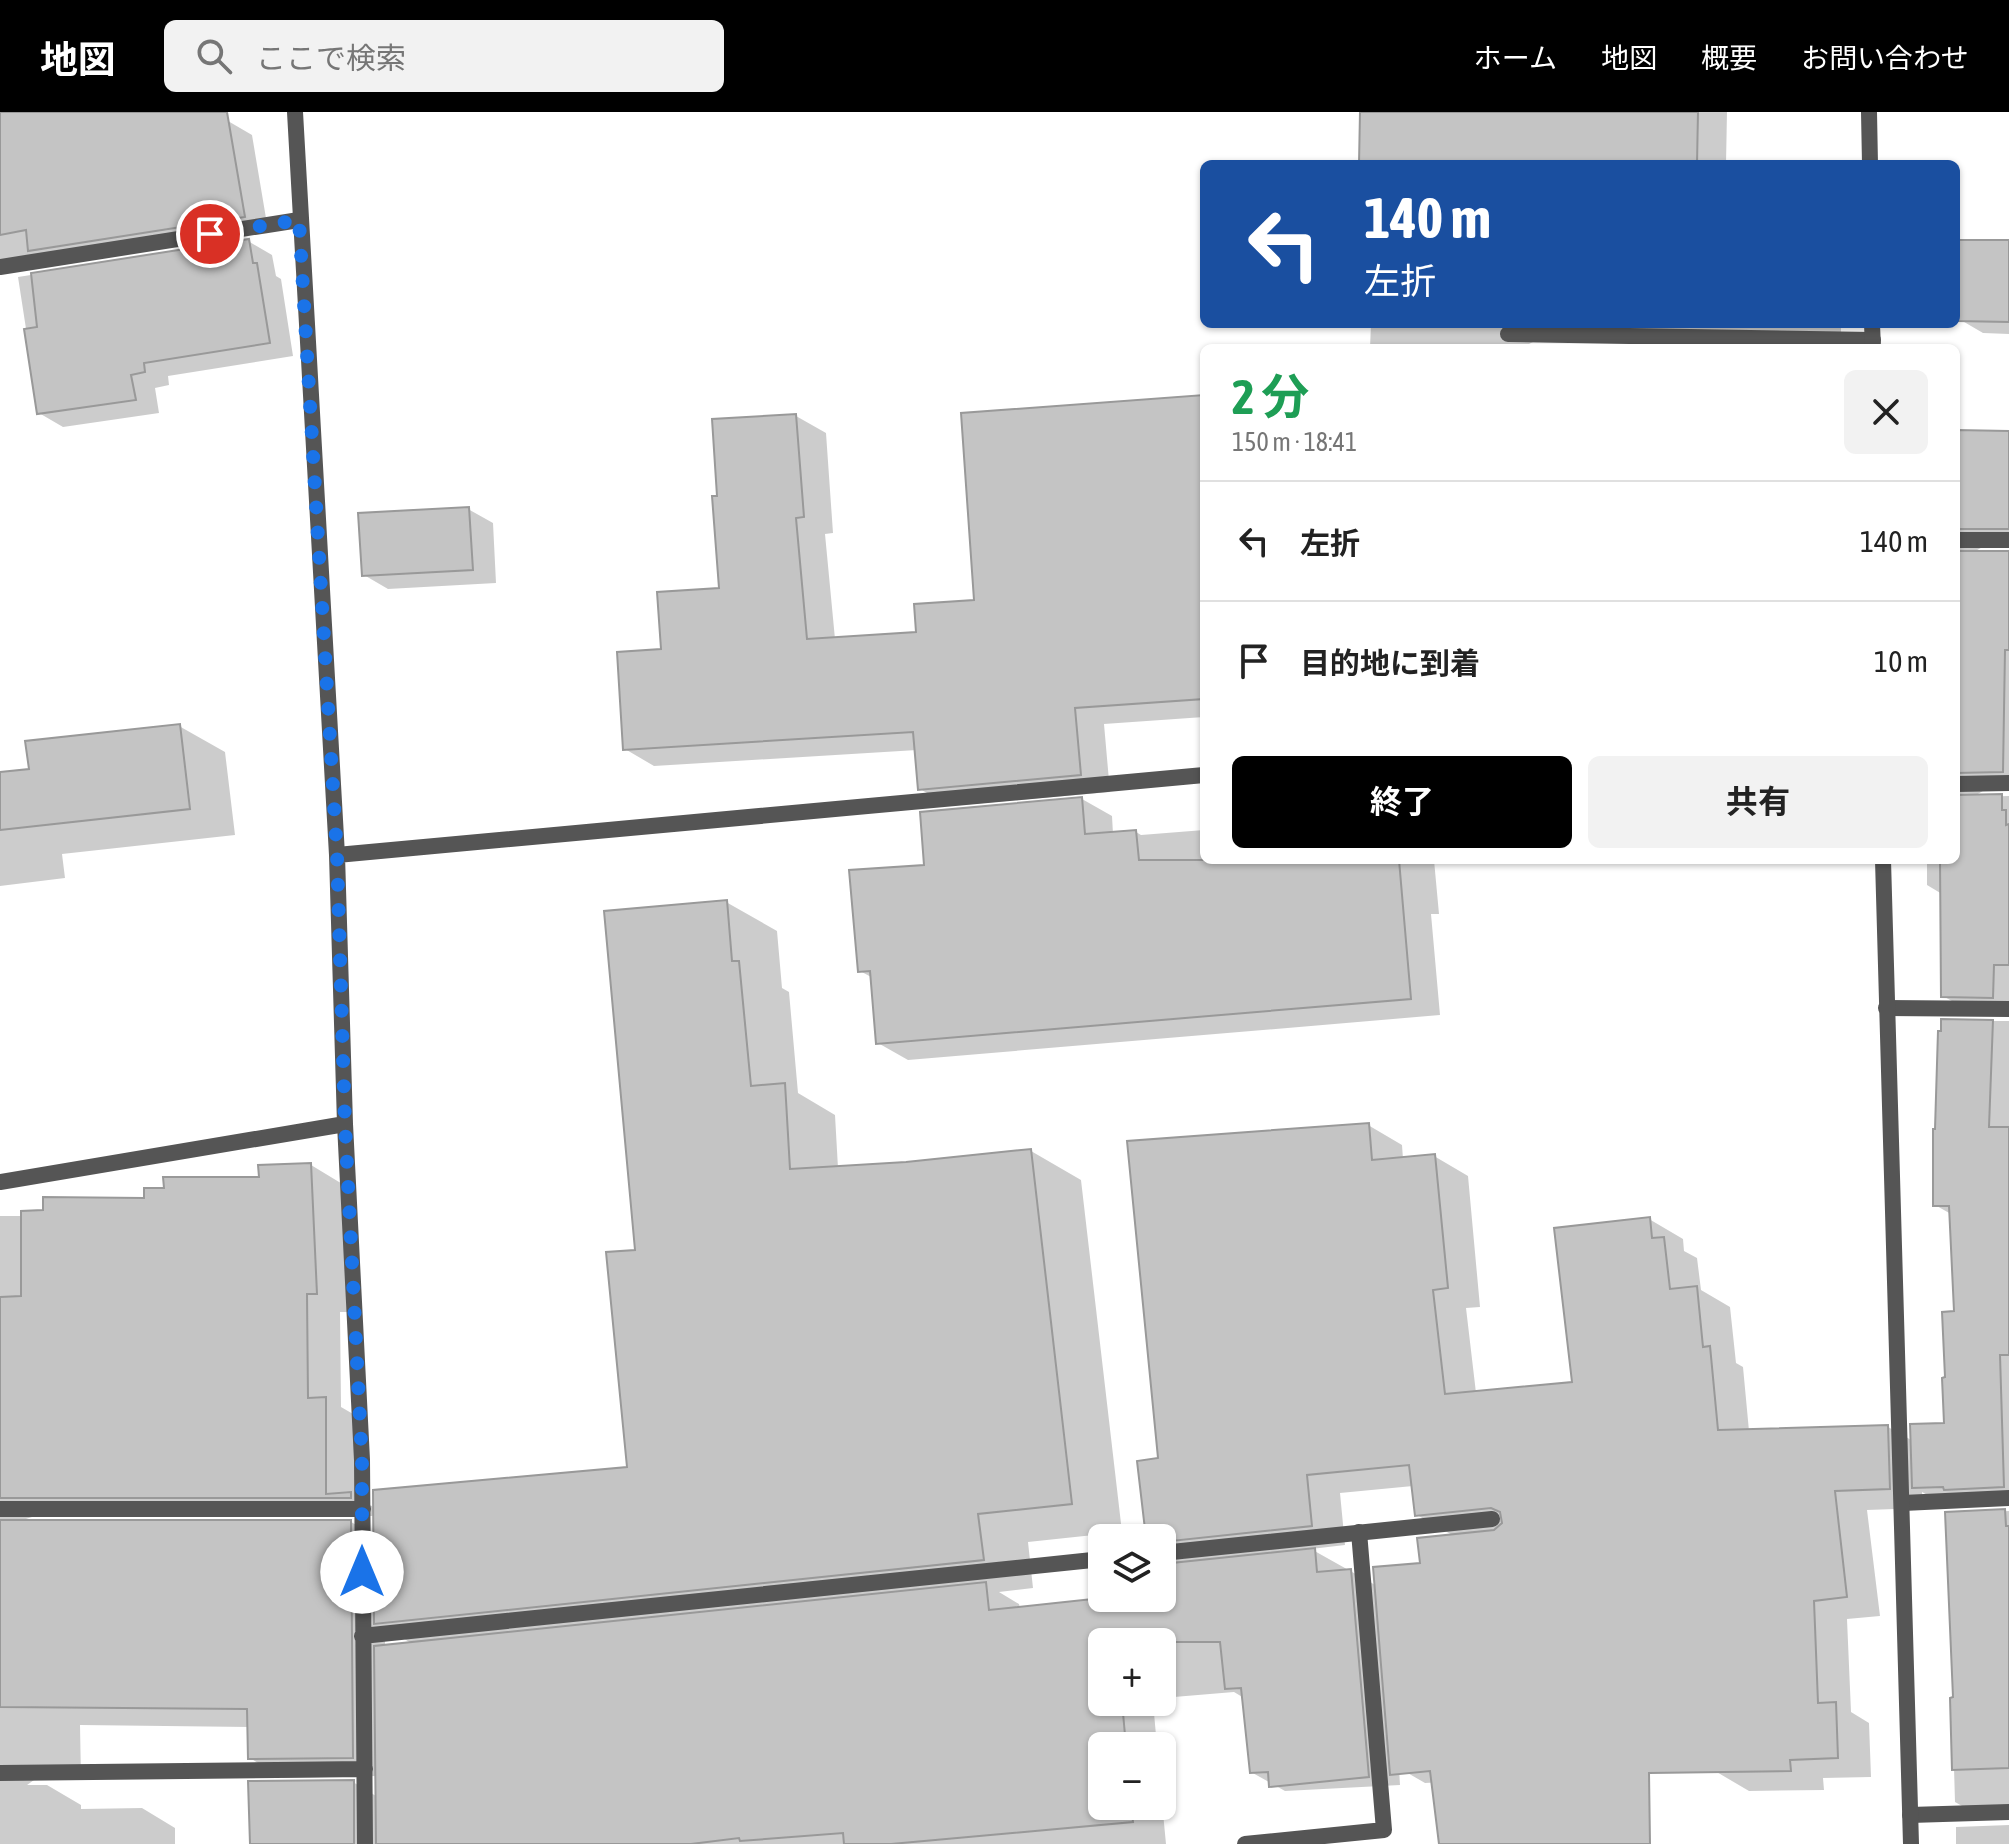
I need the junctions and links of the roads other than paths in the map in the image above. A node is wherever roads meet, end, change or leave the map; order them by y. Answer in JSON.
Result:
{"nodes":[{"id":1,"x":295,"y":112,"type":"edge"},
{"id":2,"x":1869,"y":112,"type":"edge"},
{"id":3,"x":1870,"y":160,"type":"edge"},
{"id":4,"x":299,"y":220,"type":"junction"},
{"id":5,"x":0,"y":267,"type":"edge"},
{"id":6,"x":1508,"y":334,"type":"dead end"},
{"id":7,"x":1873,"y":337,"type":"edge"},
{"id":8,"x":1960,"y":540,"type":"edge"},
{"id":9,"x":2009,"y":540,"type":"edge"},
{"id":10,"x":1200,"y":775,"type":"edge"},
{"id":11,"x":2009,"y":783,"type":"edge"},
{"id":12,"x":1960,"y":784,"type":"edge"},
{"id":13,"x":337,"y":855,"type":"junction"},
{"id":14,"x":1883,"y":864,"type":"edge"},
{"id":15,"x":1886,"y":1008,"type":"junction"},
{"id":16,"x":2009,"y":1009,"type":"edge"},
{"id":17,"x":345,"y":1124,"type":"junction"},
{"id":18,"x":0,"y":1182,"type":"edge"},
{"id":19,"x":2009,"y":1498,"type":"edge"},
{"id":20,"x":1903,"y":1503,"type":"junction"},
{"id":21,"x":0,"y":1509,"type":"edge"},
{"id":22,"x":363,"y":1509,"type":"junction"},
{"id":23,"x":1492,"y":1519,"type":"dead end"},
{"id":24,"x":1359,"y":1532,"type":"junction"},
{"id":25,"x":1176,"y":1552,"type":"edge"},
{"id":26,"x":1088,"y":1560,"type":"edge"},
{"id":27,"x":362,"y":1636,"type":"junction"},
{"id":28,"x":365,"y":1769,"type":"junction"},
{"id":29,"x":0,"y":1773,"type":"edge"},
{"id":30,"x":2009,"y":1812,"type":"edge"},
{"id":31,"x":1910,"y":1815,"type":"junction"},
{"id":32,"x":365,"y":1844,"type":"edge"},
{"id":33,"x":1245,"y":1844,"type":"edge"},
{"id":34,"x":1911,"y":1844,"type":"edge"}],
"edges":[{"from":1,"to":4,"type":"street"},
{"from":2,"to":3,"type":"street"},
{"from":4,"to":5,"type":"street"},
{"from":4,"to":13,"type":"street"},
{"from":6,"to":7,"type":"street"},
{"from":8,"to":9,"type":"street"},
{"from":10,"to":13,"type":"street"},
{"from":11,"to":12,"type":"street"},
{"from":13,"to":17,"type":"street"},
{"from":14,"to":15,"type":"street"},
{"from":15,"to":16,"type":"street"},
{"from":15,"to":20,"type":"street"},
{"from":17,"to":18,"type":"street"},
{"from":17,"to":22,"type":"street"},
{"from":19,"to":20,"type":"street"},
{"from":20,"to":31,"type":"street"},
{"from":21,"to":22,"type":"street"},
{"from":22,"to":27,"type":"street"},
{"from":23,"to":24,"type":"street"},
{"from":24,"to":25,"type":"street"},
{"from":24,"to":33,"type":"street"},
{"from":26,"to":27,"type":"street"},
{"from":27,"to":28,"type":"street"},
{"from":28,"to":29,"type":"street"},
{"from":28,"to":32,"type":"street"},
{"from":30,"to":31,"type":"street"},
{"from":31,"to":34,"type":"street"}]}
